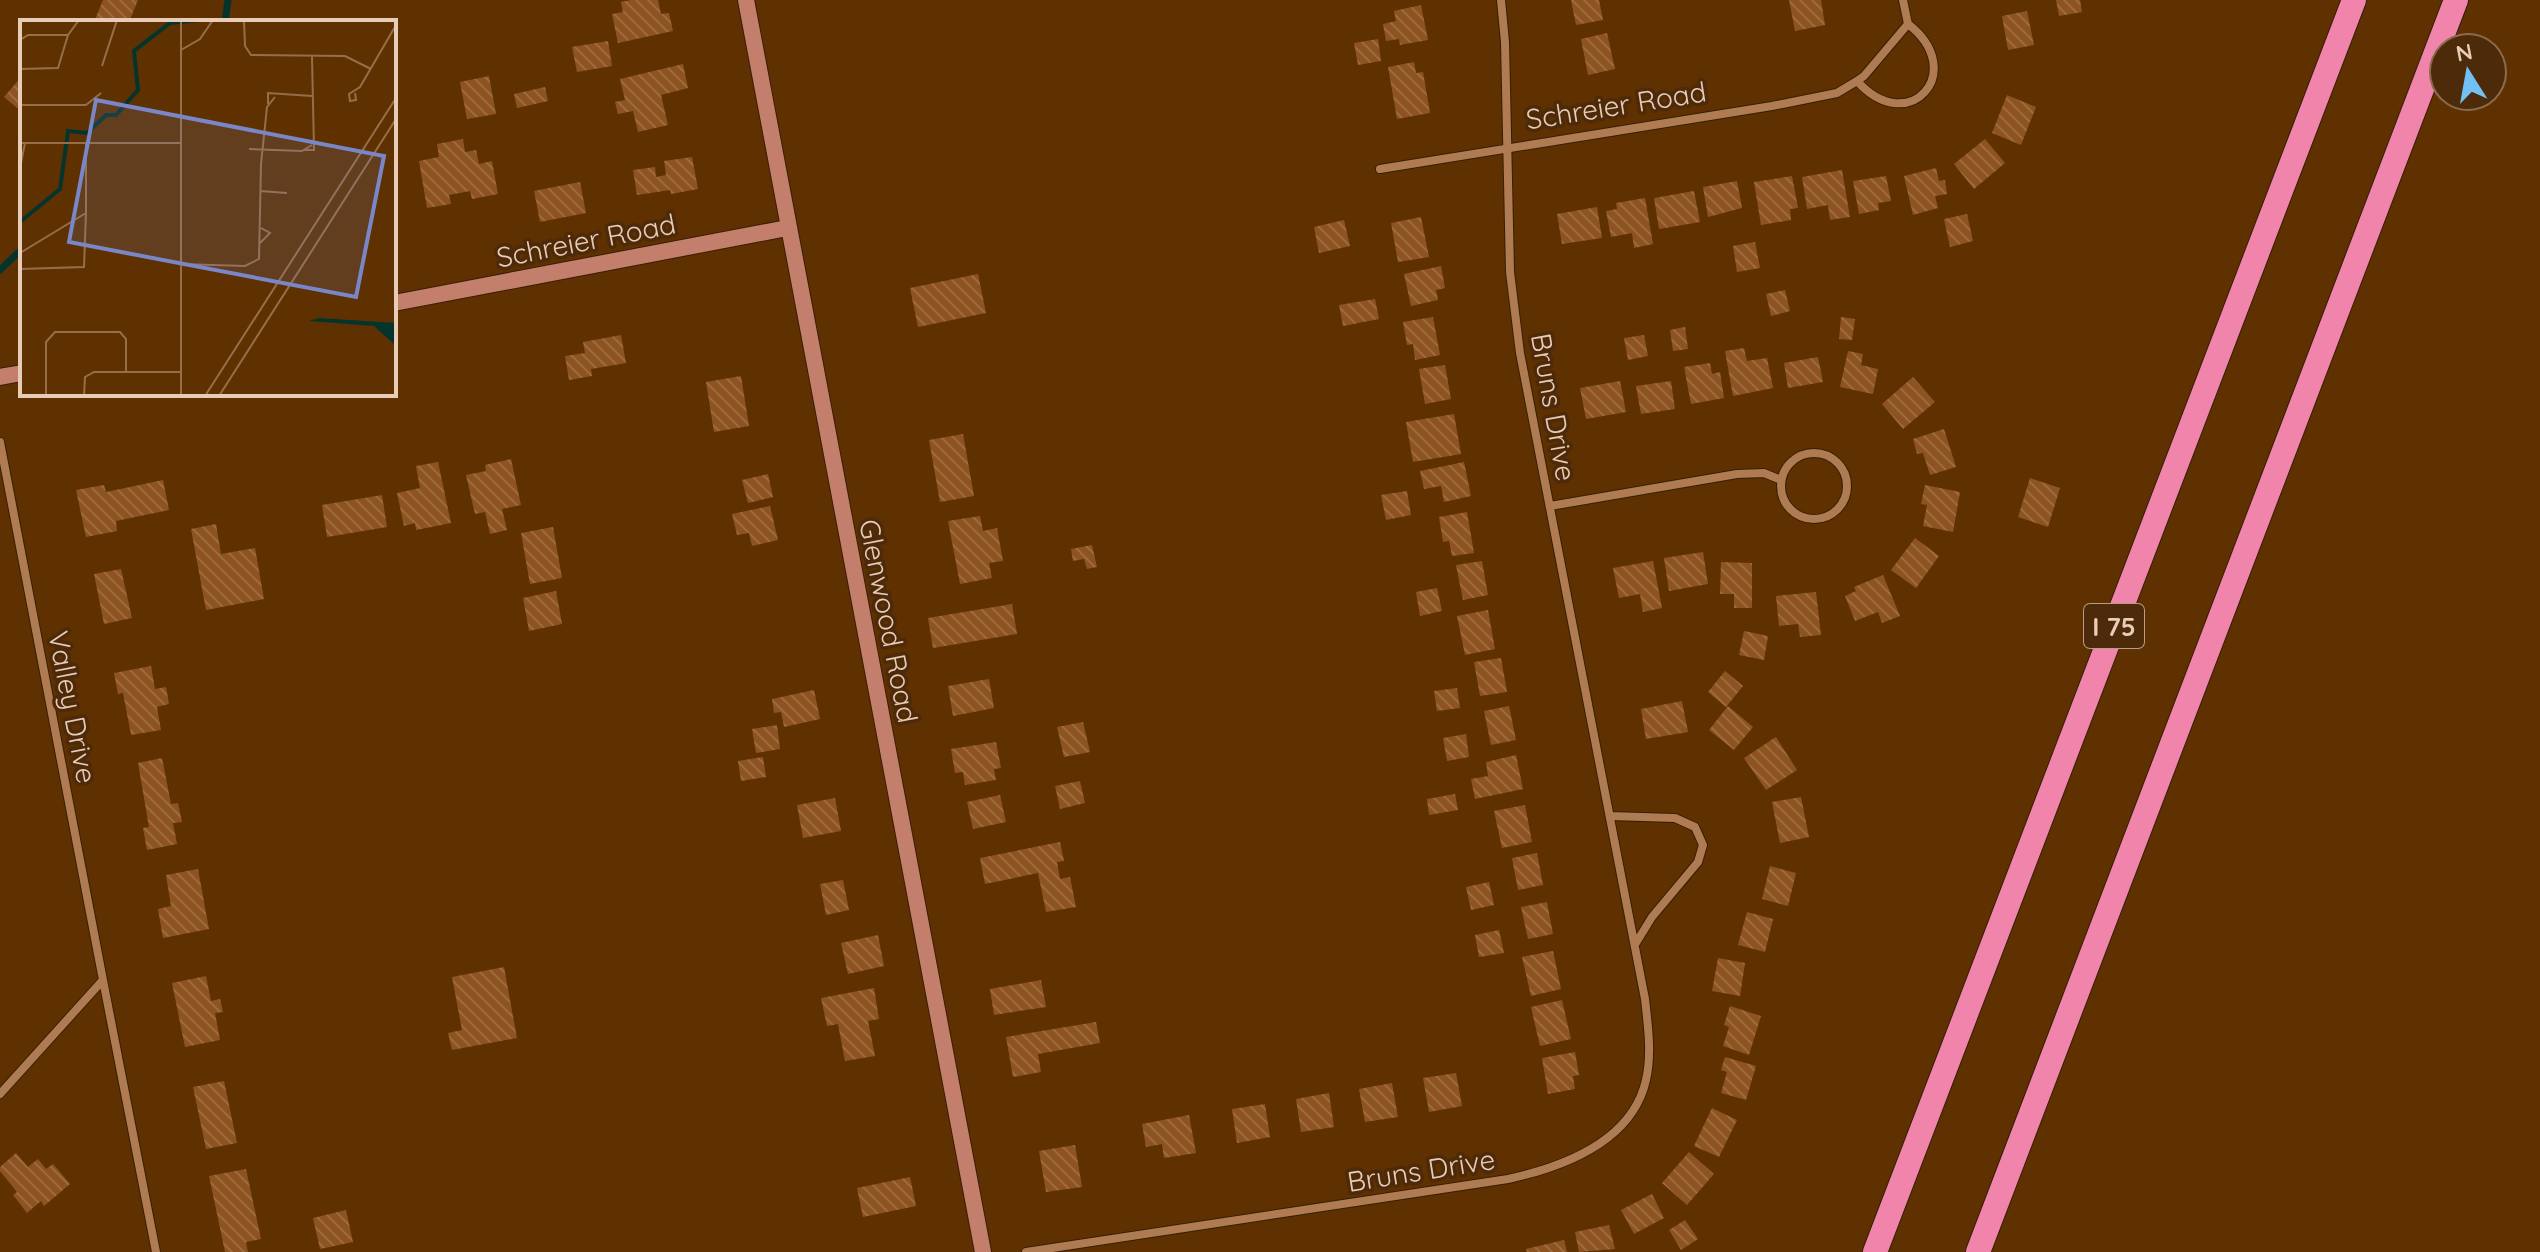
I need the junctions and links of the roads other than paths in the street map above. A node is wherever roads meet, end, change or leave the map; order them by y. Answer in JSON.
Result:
{"nodes":[{"id":1,"x":746,"y":0,"type":"edge"},
{"id":2,"x":1501,"y":0,"type":"edge"},
{"id":3,"x":1903,"y":0,"type":"edge"},
{"id":4,"x":2354,"y":0,"type":"edge"},
{"id":5,"x":2456,"y":0,"type":"edge"},
{"id":6,"x":1908,"y":24,"type":"junction"},
{"id":7,"x":1857,"y":81,"type":"junction"},
{"id":8,"x":1507,"y":148,"type":"junction"},
{"id":9,"x":1380,"y":169,"type":"dead end"},
{"id":10,"x":787,"y":228,"type":"junction"},
{"id":11,"x":396,"y":303,"type":"edge"},
{"id":12,"x":20,"y":373,"type":"edge"},
{"id":13,"x":0,"y":377,"type":"edge"},
{"id":14,"x":0,"y":442,"type":"edge"},
{"id":15,"x":1781,"y":480,"type":"junction"},
{"id":16,"x":1550,"y":506,"type":"junction"},
{"id":17,"x":1610,"y":816,"type":"junction"},
{"id":18,"x":1635,"y":943,"type":"junction"},
{"id":19,"x":103,"y":980,"type":"junction"},
{"id":20,"x":0,"y":1094,"type":"edge"},
{"id":21,"x":156,"y":1252,"type":"edge"},
{"id":22,"x":983,"y":1252,"type":"edge"},
{"id":23,"x":1026,"y":1252,"type":"edge"},
{"id":24,"x":1875,"y":1252,"type":"edge"},
{"id":25,"x":1978,"y":1252,"type":"edge"}],
"edges":[{"from":1,"to":10,"type":"street","name":"Glenwood Road"},
{"from":2,"to":8,"type":"street","name":"Bruns Drive"},
{"from":3,"to":6,"type":"street"},
{"from":4,"to":24,"type":"highway","number":"I 75"},
{"from":5,"to":25,"type":"highway"},
{"from":6,"to":7,"type":"street","name":"Schreier Road"},
{"from":6,"to":7,"type":"street"},
{"from":7,"to":8,"type":"street","name":"Schreier Road"},
{"from":8,"to":9,"type":"street","name":"Schreier Road"},
{"from":8,"to":16,"type":"street","name":"Bruns Drive"},
{"from":10,"to":11,"type":"street","name":"Schreier Road"},
{"from":10,"to":22,"type":"street","name":"Glenwood Road"},
{"from":12,"to":13,"type":"street"},
{"from":14,"to":19,"type":"street","name":"Valley Drive"},
{"from":15,"to":15,"type":"street"},
{"from":15,"to":16,"type":"street"},
{"from":16,"to":17,"type":"street","name":"Bruns Drive"},
{"from":17,"to":18,"type":"street","name":"Bruns Drive"},
{"from":17,"to":18,"type":"street"},
{"from":18,"to":23,"type":"street","name":"Bruns Drive"},
{"from":19,"to":20,"type":"street"},
{"from":19,"to":21,"type":"street","name":"Valley Drive"}]}
